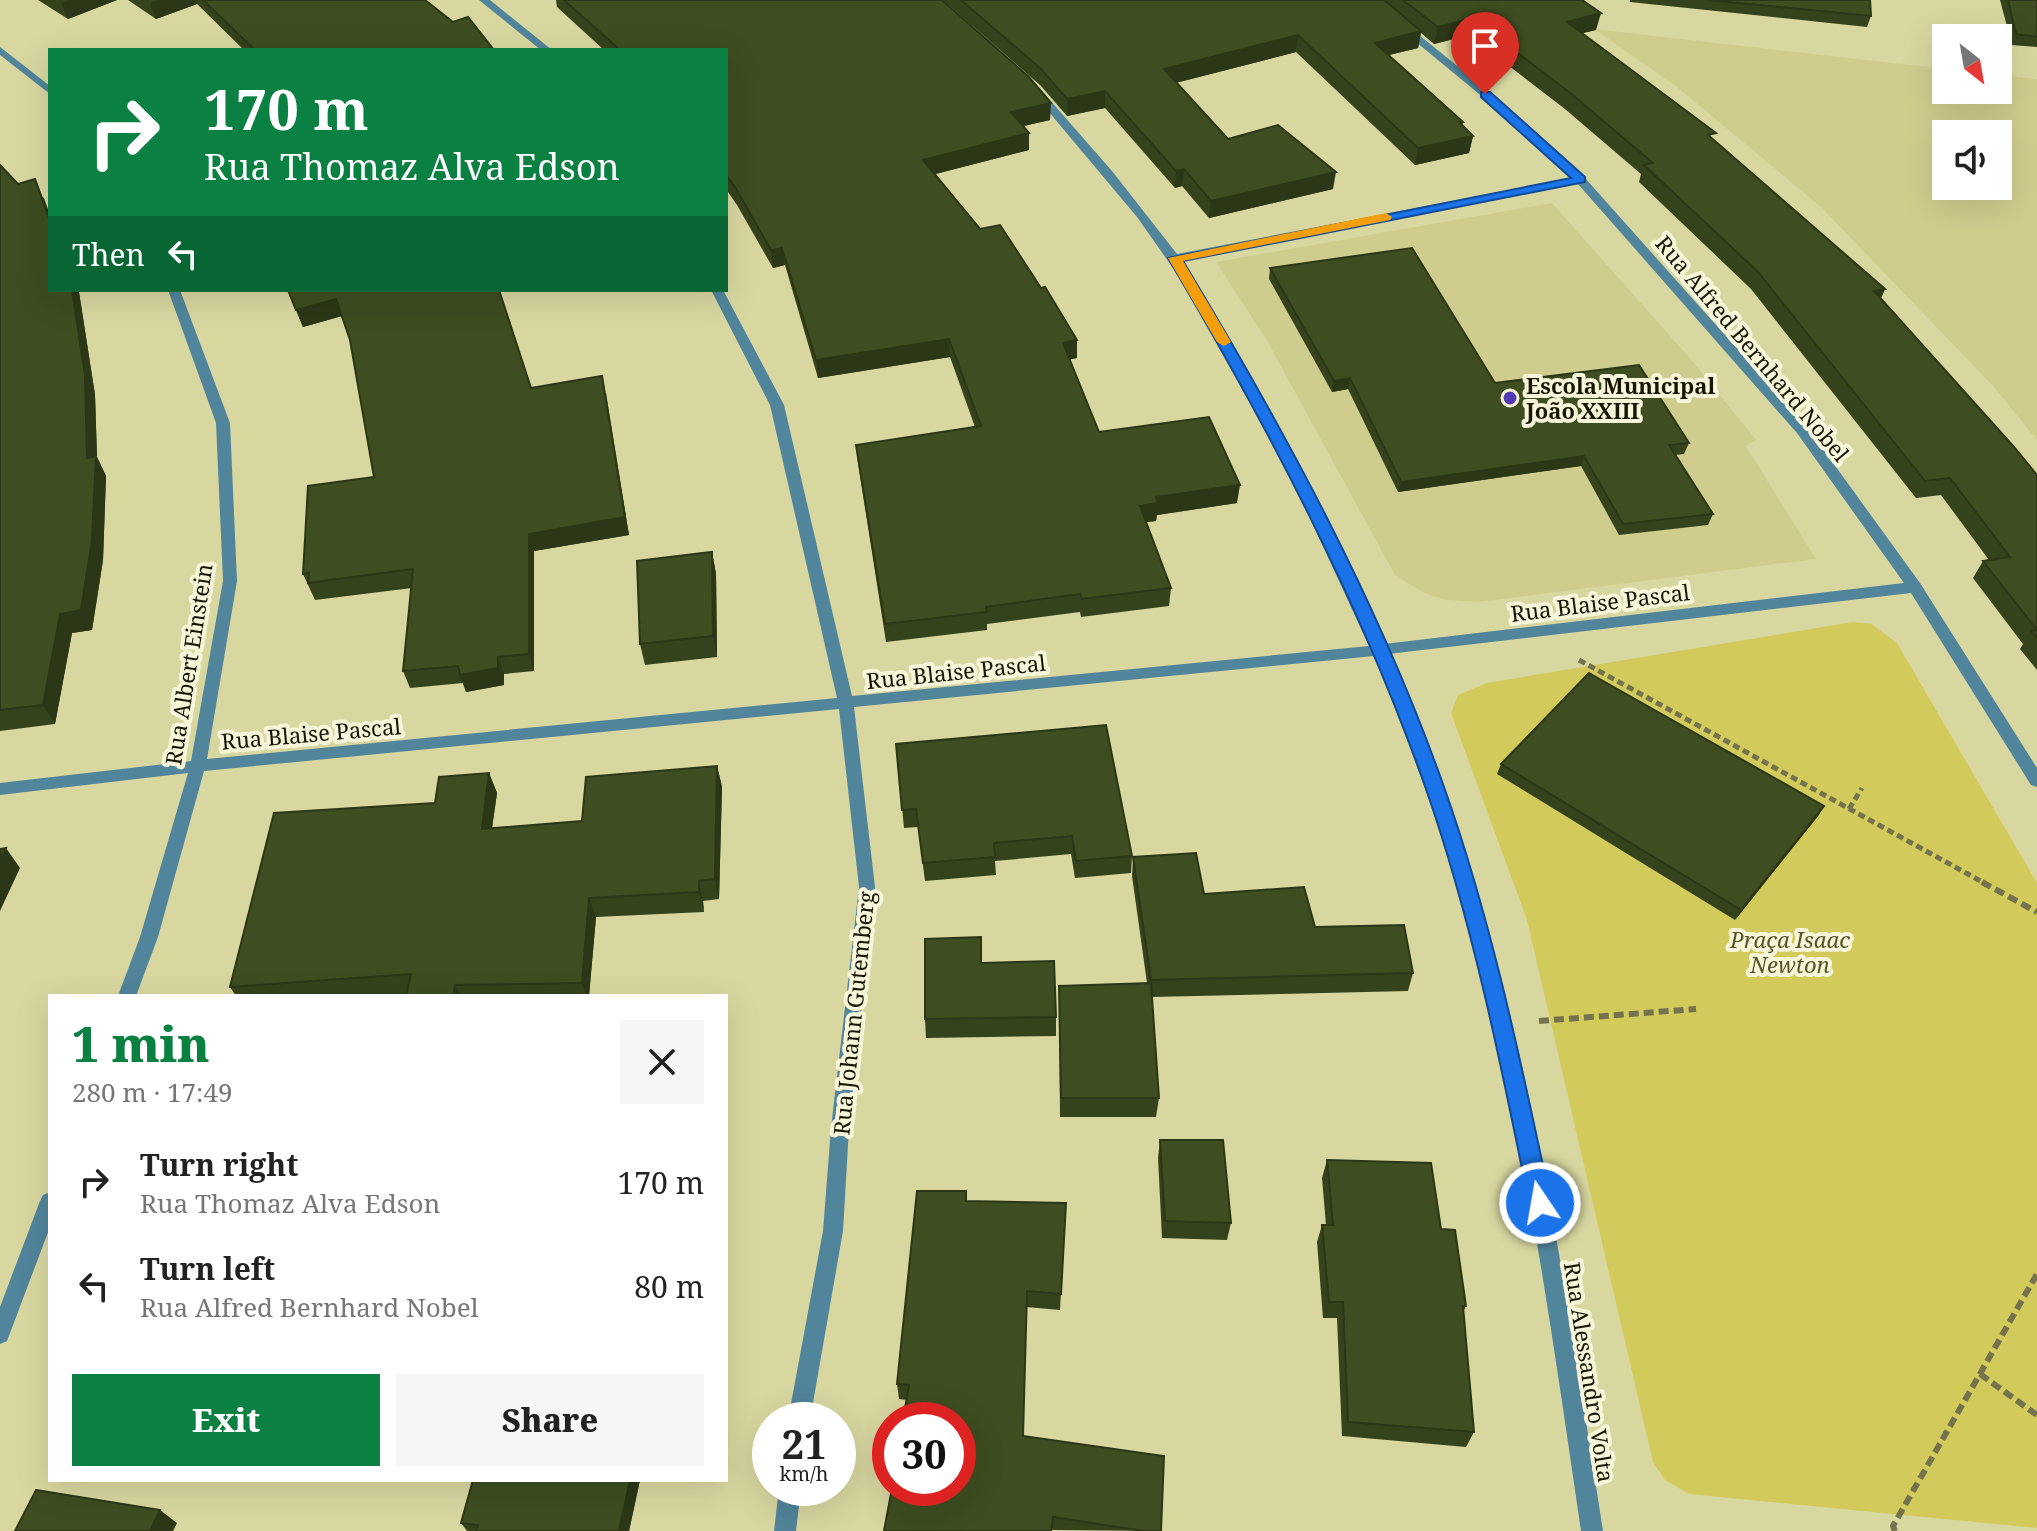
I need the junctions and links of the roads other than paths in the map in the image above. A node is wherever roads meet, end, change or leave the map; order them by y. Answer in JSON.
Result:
{"nodes":[{"id":1,"x":484,"y":0,"type":"edge"},
{"id":2,"x":1370,"y":0,"type":"edge"},
{"id":3,"x":544,"y":48,"type":"edge"},
{"id":4,"x":0,"y":50,"type":"edge"},
{"id":5,"x":1025,"y":81,"type":"edge"},
{"id":6,"x":48,"y":89,"type":"edge"},
{"id":7,"x":1581,"y":180,"type":"junction"},
{"id":8,"x":1174,"y":258,"type":"junction"},
{"id":9,"x":175,"y":292,"type":"edge"},
{"id":10,"x":718,"y":292,"type":"edge"},
{"id":11,"x":1915,"y":587,"type":"junction"},
{"id":12,"x":1380,"y":650,"type":"junction"},
{"id":13,"x":846,"y":704,"type":"junction"},
{"id":14,"x":198,"y":766,"type":"junction"},
{"id":15,"x":2037,"y":781,"type":"edge"},
{"id":16,"x":0,"y":789,"type":"edge"},
{"id":17,"x":128,"y":994,"type":"edge"},
{"id":18,"x":48,"y":1206,"type":"edge"},
{"id":19,"x":0,"y":1334,"type":"edge"},
{"id":20,"x":802,"y":1402,"type":"edge"},
{"id":21,"x":788,"y":1506,"type":"edge"},
{"id":22,"x":785,"y":1531,"type":"edge"},
{"id":23,"x":1592,"y":1531,"type":"edge"}],
"edges":[{"from":1,"to":3,"type":"street"},
{"from":2,"to":7,"type":"street","name":"Rua Alfred Bernhard Nobel"},
{"from":4,"to":6,"type":"street"},
{"from":5,"to":8,"type":"street","name":"Rua Alessandro Volta"},
{"from":7,"to":8,"type":"street"},
{"from":7,"to":11,"type":"street","name":"Rua Alfred Bernhard Nobel"},
{"from":8,"to":12,"type":"street","name":"Rua Alessandro Volta"},
{"from":9,"to":14,"type":"street","name":"Rua Albert Einstein"},
{"from":10,"to":13,"type":"street","name":"Rua Johann Gutemberg"},
{"from":11,"to":12,"type":"street","name":"Rua Blaise Pascal"},
{"from":11,"to":15,"type":"street","name":"Rua Alfred Bernhard Nobel"},
{"from":12,"to":13,"type":"street","name":"Rua Blaise Pascal"},
{"from":12,"to":23,"type":"street","name":"Rua Alessandro Volta"},
{"from":13,"to":14,"type":"street","name":"Rua Blaise Pascal"},
{"from":13,"to":20,"type":"street","name":"Rua Johann Gutemberg"},
{"from":14,"to":16,"type":"street","name":"Rua Blaise Pascal"},
{"from":14,"to":17,"type":"street","name":"Rua Albert Einstein"},
{"from":18,"to":19,"type":"street"},
{"from":21,"to":22,"type":"street"}]}
